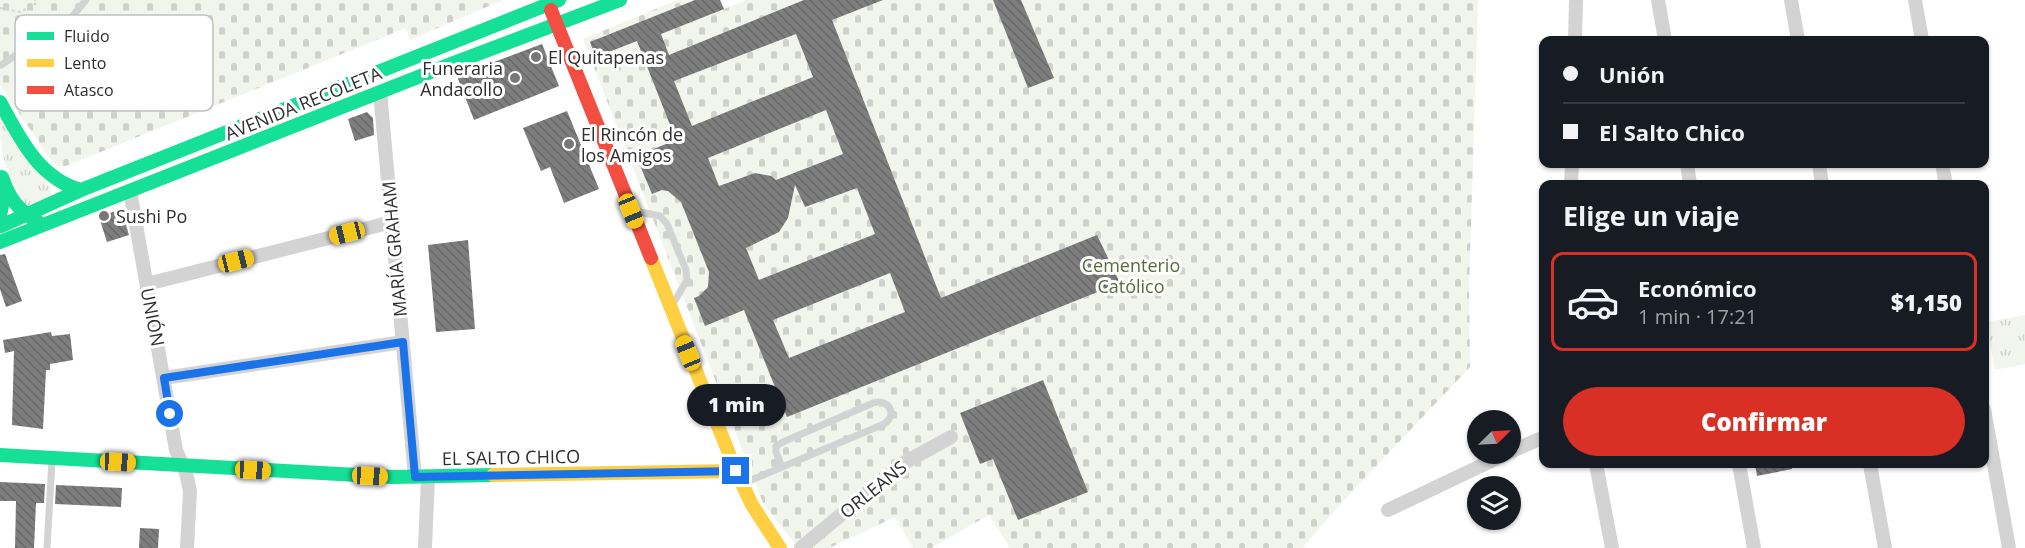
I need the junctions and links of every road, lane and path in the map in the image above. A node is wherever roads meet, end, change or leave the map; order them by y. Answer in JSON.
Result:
{"nodes":[{"id":1,"x":35,"y":0,"type":"edge"},
{"id":2,"x":86,"y":0,"type":"edge"},
{"id":3,"x":620,"y":0,"type":"edge"},
{"id":4,"x":1576,"y":0,"type":"edge"},
{"id":5,"x":1658,"y":0,"type":"edge"},
{"id":6,"x":1791,"y":0,"type":"edge"},
{"id":7,"x":1915,"y":0,"type":"edge"},
{"id":8,"x":550,"y":1,"type":"edge"},
{"id":9,"x":0,"y":8,"type":"edge"},
{"id":10,"x":74,"y":15,"type":"edge"},
{"id":11,"x":556,"y":25,"type":"junction"},
{"id":12,"x":1575,"y":36,"type":"edge"},
{"id":13,"x":1664,"y":36,"type":"edge"},
{"id":14,"x":1797,"y":36,"type":"edge"},
{"id":15,"x":1921,"y":36,"type":"edge"},
{"id":16,"x":15,"y":56,"type":"edge"},
{"id":17,"x":1,"y":65,"type":"edge"},
{"id":18,"x":380,"y":92,"type":"junction"},
{"id":19,"x":0,"y":102,"type":"edge"},
{"id":20,"x":1,"y":172,"type":"edge"},
{"id":21,"x":81,"y":190,"type":"junction"},
{"id":22,"x":130,"y":191,"type":"junction"},
{"id":23,"x":631,"y":211,"type":"junction"},
{"id":24,"x":26,"y":215,"type":"junction"},
{"id":25,"x":0,"y":216,"type":"edge"},
{"id":26,"x":392,"y":222,"type":"junction"},
{"id":27,"x":45,"y":225,"type":"junction"},
{"id":28,"x":0,"y":226,"type":"edge"},
{"id":29,"x":0,"y":242,"type":"edge"},
{"id":30,"x":147,"y":284,"type":"junction"},
{"id":31,"x":670,"y":309,"type":"junction"},
{"id":32,"x":403,"y":342,"type":"junction"},
{"id":33,"x":164,"y":378,"type":"junction"},
{"id":34,"x":951,"y":437,"type":"dead end"},
{"id":35,"x":1989,"y":437,"type":"edge"},
{"id":36,"x":1539,"y":439,"type":"edge"},
{"id":37,"x":1521,"y":448,"type":"edge"},
{"id":38,"x":0,"y":455,"type":"edge"},
{"id":39,"x":52,"y":458,"type":"junction"},
{"id":40,"x":1486,"y":464,"type":"edge"},
{"id":41,"x":182,"y":466,"type":"junction"},
{"id":42,"x":782,"y":467,"type":"junction"},
{"id":43,"x":1597,"y":468,"type":"edge"},
{"id":44,"x":1740,"y":468,"type":"edge"},
{"id":45,"x":1871,"y":468,"type":"edge"},
{"id":46,"x":421,"y":477,"type":"junction"},
{"id":47,"x":739,"y":478,"type":"junction"},
{"id":48,"x":1388,"y":510,"type":"dead end"},
{"id":49,"x":1610,"y":545,"type":"edge"},
{"id":50,"x":47,"y":548,"type":"edge"},
{"id":51,"x":187,"y":548,"type":"edge"},
{"id":52,"x":425,"y":548,"type":"edge"},
{"id":53,"x":780,"y":548,"type":"edge"},
{"id":54,"x":801,"y":548,"type":"edge"},
{"id":55,"x":1754,"y":548,"type":"edge"},
{"id":56,"x":1885,"y":548,"type":"edge"},
{"id":57,"x":2009,"y":548,"type":"edge"}],
"edges":[{"from":1,"to":9,"type":"path"},
{"from":2,"to":10,"type":"lane"},
{"from":3,"to":11,"type":"main road","name":"AVENIDA RECOLETA"},
{"from":4,"to":12,"type":"street"},
{"from":5,"to":13,"type":"street"},
{"from":6,"to":14,"type":"street"},
{"from":7,"to":15,"type":"street"},
{"from":8,"to":11,"type":"main road"},
{"from":8,"to":21,"type":"main road","name":"AVENIDA RECOLETA"},
{"from":11,"to":18,"type":"main road","name":"AVENIDA RECOLETA"},
{"from":11,"to":23,"type":"main road"},
{"from":16,"to":17,"type":"lane"},
{"from":18,"to":22,"type":"main road","name":"AVENIDA RECOLETA"},
{"from":18,"to":26,"type":"street","name":"MARÍA GRAHAM"},
{"from":19,"to":21,"type":"main road"},
{"from":20,"to":24,"type":"main road"},
{"from":20,"to":25,"type":"main road"},
{"from":21,"to":24,"type":"main road","name":"AVENIDA RECOLETA"},
{"from":22,"to":27,"type":"main road","name":"AVENIDA RECOLETA"},
{"from":22,"to":30,"type":"street","name":"UNIÓN"},
{"from":23,"to":31,"type":"main road"},
{"from":23,"to":31,"type":"lane"},
{"from":24,"to":27,"type":"main road"},
{"from":24,"to":28,"type":"main road","name":"AVENIDA RECOLETA"},
{"from":26,"to":30,"type":"street"},
{"from":26,"to":32,"type":"street","name":"MARÍA GRAHAM"},
{"from":27,"to":29,"type":"main road","name":"AVENIDA RECOLETA"},
{"from":30,"to":33,"type":"street","name":"UNIÓN"},
{"from":31,"to":47,"type":"main road"},
{"from":32,"to":33,"type":"street"},
{"from":32,"to":46,"type":"street","name":"MARÍA GRAHAM"},
{"from":33,"to":41,"type":"street","name":"UNIÓN"},
{"from":34,"to":54,"type":"street","name":"ORLEANS"},
{"from":35,"to":57,"type":"street"},
{"from":36,"to":37,"type":"street"},
{"from":38,"to":39,"type":"main road","name":"EL SALTO CHICO"},
{"from":39,"to":41,"type":"main road","name":"EL SALTO CHICO"},
{"from":39,"to":50,"type":"lane"},
{"from":40,"to":48,"type":"street"},
{"from":41,"to":46,"type":"main road","name":"EL SALTO CHICO"},
{"from":41,"to":51,"type":"street","name":"UNIÓN"},
{"from":42,"to":42,"type":"lane"},
{"from":42,"to":47,"type":"lane"},
{"from":43,"to":49,"type":"street"},
{"from":44,"to":55,"type":"street"},
{"from":45,"to":56,"type":"street"},
{"from":46,"to":47,"type":"main road","name":"EL SALTO CHICO"},
{"from":46,"to":52,"type":"street","name":"MARÍA GRAHAM"},
{"from":47,"to":53,"type":"main road"}]}
